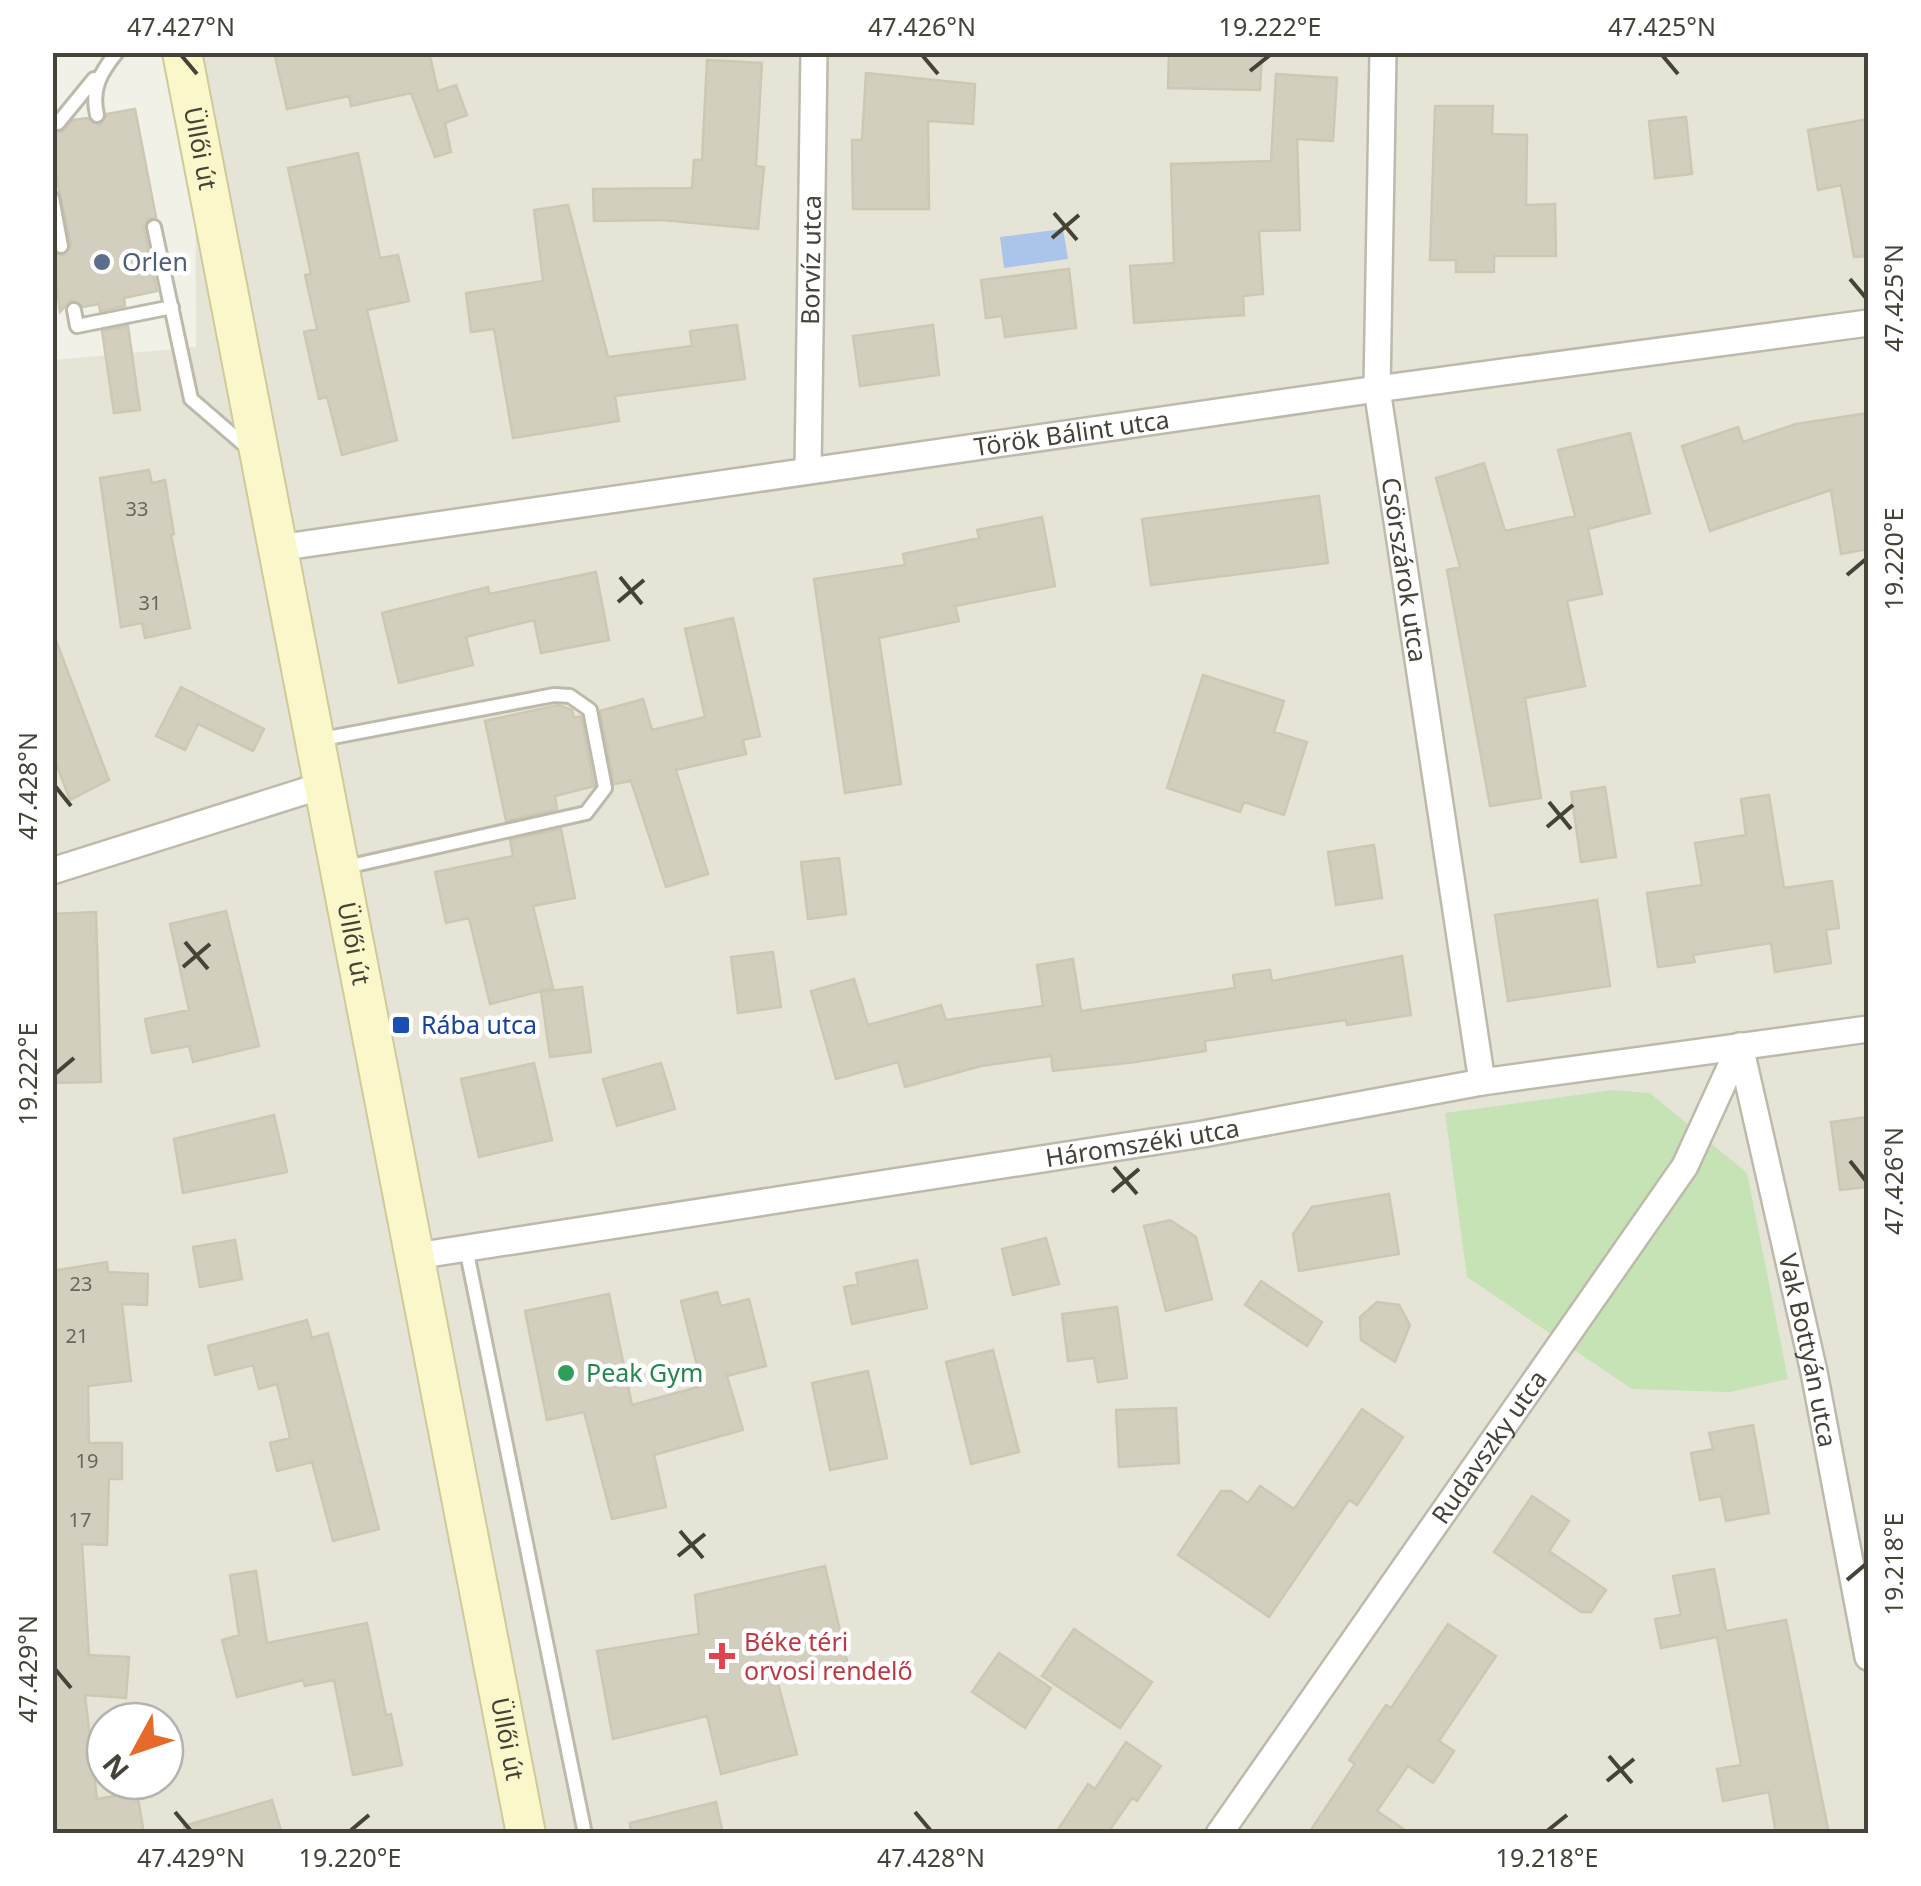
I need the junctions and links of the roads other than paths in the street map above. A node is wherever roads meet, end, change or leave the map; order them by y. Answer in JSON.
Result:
{"nodes":[{"id":1,"x":117,"y":52,"type":"edge"},
{"id":2,"x":182,"y":52,"type":"edge"},
{"id":3,"x":814,"y":52,"type":"edge"},
{"id":4,"x":1383,"y":52,"type":"edge"},
{"id":5,"x":102,"y":70,"type":"junction"},
{"id":6,"x":97,"y":116,"type":"dead end"},
{"id":7,"x":58,"y":122,"type":"dead end"},
{"id":8,"x":52,"y":198,"type":"edge"},
{"id":9,"x":154,"y":227,"type":"dead end"},
{"id":10,"x":62,"y":246,"type":"dead end"},
{"id":11,"x":172,"y":306,"type":"junction"},
{"id":12,"x":74,"y":310,"type":"dead end"},
{"id":13,"x":1868,"y":323,"type":"edge"},
{"id":14,"x":1377,"y":389,"type":"junction"},
{"id":15,"x":263,"y":461,"type":"junction"},
{"id":16,"x":808,"y":470,"type":"junction"},
{"id":17,"x":278,"y":548,"type":"junction"},
{"id":18,"x":314,"y":741,"type":"junction"},
{"id":19,"x":321,"y":786,"type":"junction"},
{"id":20,"x":338,"y":868,"type":"junction"},
{"id":21,"x":52,"y":871,"type":"edge"},
{"id":22,"x":1868,"y":1030,"type":"edge"},
{"id":23,"x":1740,"y":1046,"type":"junction"},
{"id":24,"x":1482,"y":1082,"type":"junction"},
{"id":25,"x":466,"y":1246,"type":"junction"},
{"id":26,"x":416,"y":1256,"type":"junction"},
{"id":27,"x":1868,"y":1657,"type":"edge"},
{"id":28,"x":526,"y":1834,"type":"edge"},
{"id":29,"x":585,"y":1834,"type":"edge"},
{"id":30,"x":1219,"y":1834,"type":"edge"}],
"edges":[{"from":1,"to":5,"type":"lane"},
{"from":2,"to":15,"type":"main road","name":"Üllői út"},
{"from":3,"to":16,"type":"street","name":"Borvíz utca"},
{"from":4,"to":14,"type":"street","name":"Csörszárok utca"},
{"from":5,"to":6,"type":"lane"},
{"from":5,"to":7,"type":"lane"},
{"from":8,"to":10,"type":"lane"},
{"from":9,"to":11,"type":"lane"},
{"from":11,"to":12,"type":"lane"},
{"from":11,"to":15,"type":"lane"},
{"from":13,"to":14,"type":"street","name":"Török Bálint utca"},
{"from":14,"to":16,"type":"street","name":"Török Bálint utca"},
{"from":14,"to":24,"type":"street","name":"Csörszárok utca"},
{"from":15,"to":17,"type":"main road","name":"Üllői út"},
{"from":16,"to":17,"type":"street","name":"Török Bálint utca"},
{"from":17,"to":18,"type":"main road","name":"Üllői út"},
{"from":18,"to":19,"type":"main road","name":"Üllői út"},
{"from":18,"to":20,"type":"lane"},
{"from":19,"to":20,"type":"main road","name":"Üllői út"},
{"from":19,"to":21,"type":"street"},
{"from":20,"to":26,"type":"main road","name":"Üllői út"},
{"from":22,"to":23,"type":"street","name":"Háromszéki utca"},
{"from":23,"to":24,"type":"street","name":"Háromszéki utca"},
{"from":23,"to":27,"type":"street","name":"Vak Bottyán utca"},
{"from":23,"to":30,"type":"street","name":"Rudavszky utca"},
{"from":24,"to":25,"type":"street","name":"Háromszéki utca"},
{"from":25,"to":26,"type":"street","name":"Háromszéki utca"},
{"from":25,"to":29,"type":"lane"},
{"from":26,"to":28,"type":"main road","name":"Üllői út"}]}
